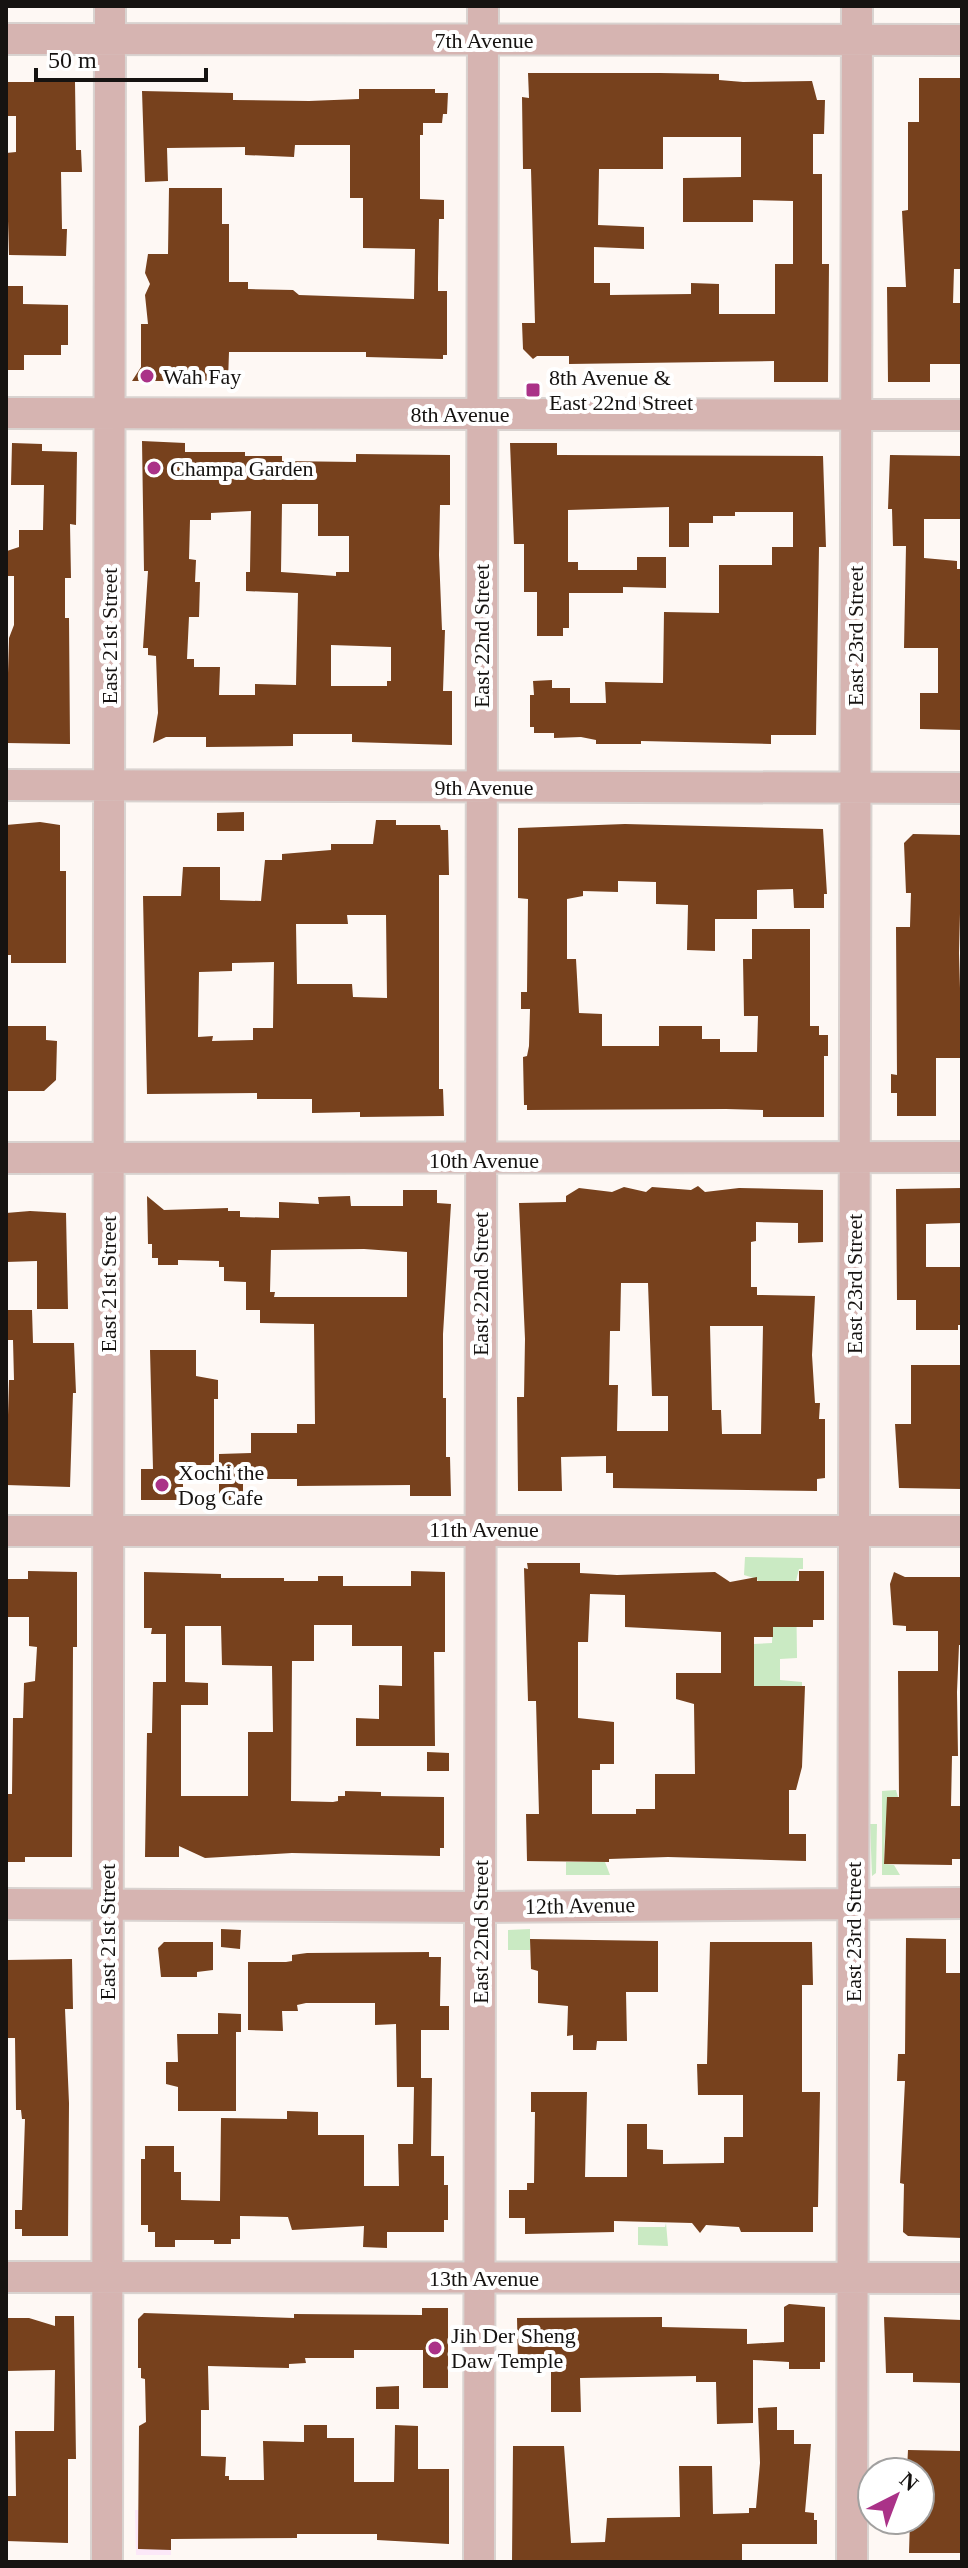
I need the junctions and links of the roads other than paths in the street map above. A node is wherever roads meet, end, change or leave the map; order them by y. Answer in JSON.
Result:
{"nodes":[{"id":1,"x":110,"y":6,"type":"edge"},
{"id":2,"x":483,"y":6,"type":"edge"},
{"id":3,"x":857,"y":6,"type":"edge"},
{"id":4,"x":6,"y":39,"type":"edge"},
{"id":5,"x":110,"y":40,"type":"junction"},
{"id":6,"x":482,"y":40,"type":"junction"},
{"id":7,"x":857,"y":40,"type":"junction"},
{"id":8,"x":962,"y":40,"type":"edge"},
{"id":9,"x":6,"y":413,"type":"edge"},
{"id":10,"x":109,"y":414,"type":"junction"},
{"id":11,"x":482,"y":414,"type":"junction"},
{"id":12,"x":856,"y":415,"type":"junction"},
{"id":13,"x":962,"y":415,"type":"edge"},
{"id":14,"x":6,"y":785,"type":"edge"},
{"id":15,"x":109,"y":785,"type":"junction"},
{"id":16,"x":481,"y":787,"type":"junction"},
{"id":17,"x":855,"y":787,"type":"junction"},
{"id":18,"x":962,"y":788,"type":"edge"},
{"id":19,"x":855,"y":1157,"type":"junction"},
{"id":20,"x":962,"y":1157,"type":"edge"},
{"id":21,"x":6,"y":1158,"type":"edge"},
{"id":22,"x":108,"y":1158,"type":"junction"},
{"id":23,"x":480,"y":1160,"type":"junction"},
{"id":24,"x":480,"y":1529,"type":"junction"},
{"id":25,"x":6,"y":1531,"type":"edge"},
{"id":26,"x":107,"y":1531,"type":"junction"},
{"id":27,"x":853,"y":1531,"type":"junction"},
{"id":28,"x":962,"y":1531,"type":"edge"},
{"id":29,"x":107,"y":1903,"type":"junction"},
{"id":30,"x":852,"y":1903,"type":"junction"},
{"id":31,"x":962,"y":1903,"type":"edge"},
{"id":32,"x":6,"y":1904,"type":"edge"},
{"id":33,"x":479,"y":1907,"type":"junction"},
{"id":34,"x":854,"y":2276,"type":"junction"},
{"id":35,"x":6,"y":2277,"type":"edge"},
{"id":36,"x":106,"y":2277,"type":"junction"},
{"id":37,"x":962,"y":2278,"type":"edge"},
{"id":38,"x":481,"y":2279,"type":"junction"},
{"id":39,"x":107,"y":2562,"type":"edge"},
{"id":40,"x":479,"y":2562,"type":"edge"},
{"id":41,"x":852,"y":2562,"type":"edge"}],
"edges":[{"from":1,"to":5,"type":"street","name":"East 21st Street"},
{"from":2,"to":6,"type":"street","name":"East 22nd Street"},
{"from":3,"to":7,"type":"street","name":"East 23rd Street"},
{"from":4,"to":5,"type":"street","name":"7th Avenue"},
{"from":5,"to":6,"type":"street","name":"7th Avenue"},
{"from":5,"to":10,"type":"street","name":"East 21st Street"},
{"from":6,"to":7,"type":"street","name":"7th Avenue"},
{"from":6,"to":11,"type":"street","name":"East 22nd Street"},
{"from":7,"to":8,"type":"street","name":"7th Avenue"},
{"from":7,"to":12,"type":"street","name":"East 23rd Street"},
{"from":9,"to":10,"type":"street","name":"8th Avenue"},
{"from":10,"to":11,"type":"street","name":"8th Avenue"},
{"from":10,"to":15,"type":"street","name":"East 21st Street"},
{"from":11,"to":12,"type":"street","name":"8th Avenue"},
{"from":11,"to":16,"type":"street","name":"East 22nd Street"},
{"from":12,"to":13,"type":"street","name":"8th Avenue"},
{"from":12,"to":17,"type":"street","name":"East 23rd Street"},
{"from":14,"to":15,"type":"street","name":"9th Avenue"},
{"from":15,"to":16,"type":"street","name":"9th Avenue"},
{"from":15,"to":22,"type":"street","name":"East 21st Street"},
{"from":16,"to":17,"type":"street","name":"9th Avenue"},
{"from":16,"to":23,"type":"street","name":"East 22nd Street"},
{"from":17,"to":18,"type":"street","name":"9th Avenue"},
{"from":17,"to":19,"type":"street","name":"East 23rd Street"},
{"from":19,"to":20,"type":"street","name":"10th Avenue"},
{"from":19,"to":23,"type":"street","name":"10th Avenue"},
{"from":19,"to":27,"type":"street","name":"East 23rd Street"},
{"from":21,"to":22,"type":"street","name":"10th Avenue"},
{"from":22,"to":23,"type":"street","name":"10th Avenue"},
{"from":22,"to":26,"type":"street","name":"East 21st Street"},
{"from":23,"to":24,"type":"street","name":"East 22nd Street"},
{"from":24,"to":26,"type":"street","name":"11th Avenue"},
{"from":24,"to":27,"type":"street","name":"11th Avenue"},
{"from":24,"to":33,"type":"street","name":"East 22nd Street"},
{"from":25,"to":26,"type":"street","name":"11th Avenue"},
{"from":26,"to":29,"type":"street","name":"East 21st Street"},
{"from":27,"to":28,"type":"street","name":"11th Avenue"},
{"from":27,"to":30,"type":"street","name":"East 23rd Street"},
{"from":29,"to":32,"type":"street","name":"12th Avenue"},
{"from":29,"to":33,"type":"street","name":"12th Avenue"},
{"from":29,"to":36,"type":"street","name":"East 21st Street"},
{"from":30,"to":31,"type":"street","name":"12th Avenue"},
{"from":30,"to":33,"type":"street","name":"12th Avenue"},
{"from":30,"to":34,"type":"street","name":"East 23rd Street"},
{"from":33,"to":38,"type":"street","name":"East 22nd Street"},
{"from":34,"to":37,"type":"street","name":"13th Avenue"},
{"from":34,"to":38,"type":"street","name":"13th Avenue"},
{"from":34,"to":41,"type":"street","name":"East 23rd Street"},
{"from":35,"to":36,"type":"street","name":"13th Avenue"},
{"from":36,"to":38,"type":"street","name":"13th Avenue"},
{"from":36,"to":39,"type":"street","name":"East 21st Street"},
{"from":38,"to":40,"type":"street","name":"East 22nd Street"}]}
